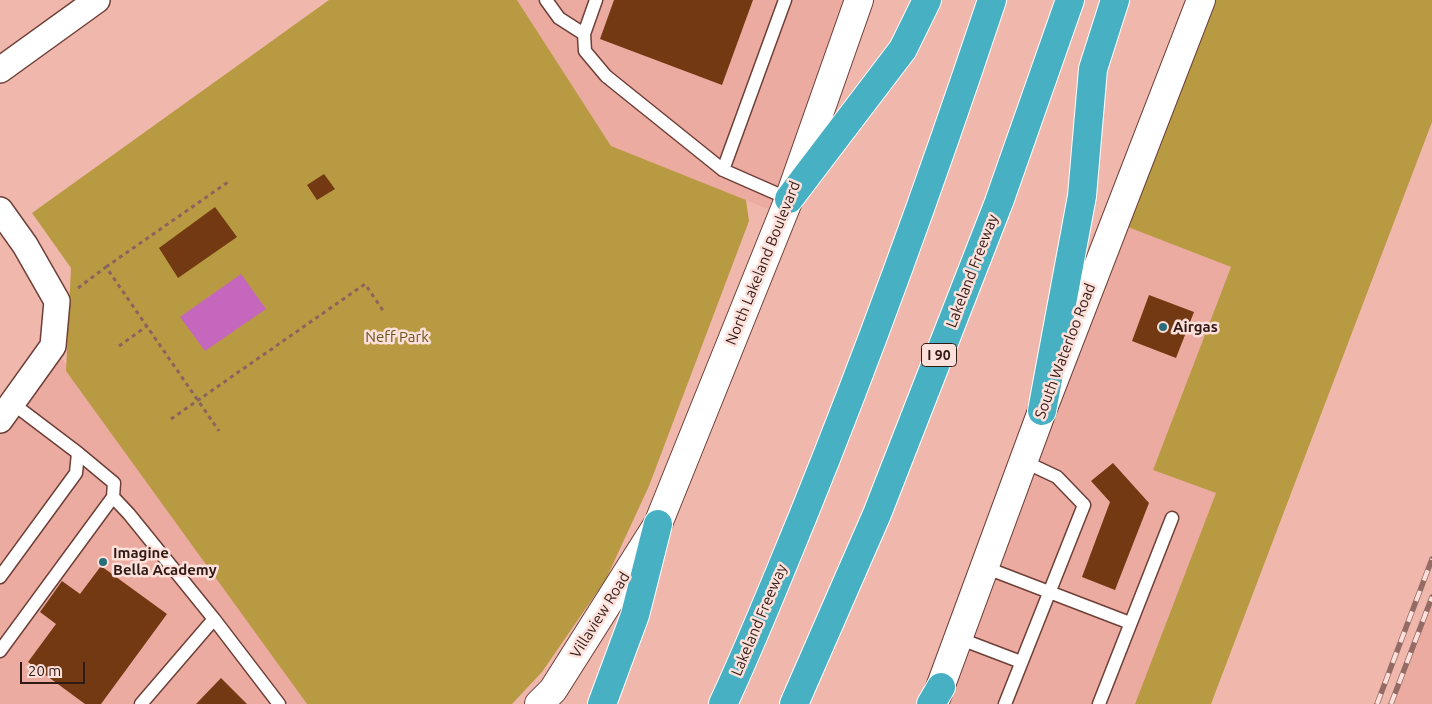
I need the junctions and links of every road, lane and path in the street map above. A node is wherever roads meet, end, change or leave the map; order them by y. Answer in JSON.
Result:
{"nodes":[{"id":1,"x":97,"y":0,"type":"edge"},
{"id":2,"x":546,"y":0,"type":"edge"},
{"id":3,"x":596,"y":0,"type":"edge"},
{"id":4,"x":785,"y":0,"type":"edge"},
{"id":5,"x":859,"y":0,"type":"edge"},
{"id":6,"x":927,"y":0,"type":"edge"},
{"id":7,"x":992,"y":0,"type":"edge"},
{"id":8,"x":1070,"y":0,"type":"edge"},
{"id":9,"x":1115,"y":0,"type":"edge"},
{"id":10,"x":1201,"y":0,"type":"edge"},
{"id":11,"x":584,"y":34,"type":"junction"},
{"id":12,"x":0,"y":70,"type":"edge"},
{"id":13,"x":723,"y":170,"type":"junction"},
{"id":14,"x":228,"y":182,"type":"dead end"},
{"id":15,"x":789,"y":199,"type":"junction"},
{"id":16,"x":0,"y":210,"type":"edge"},
{"id":17,"x":106,"y":267,"type":"junction"},
{"id":18,"x":78,"y":288,"type":"dead end"},
{"id":19,"x":384,"y":312,"type":"dead end"},
{"id":20,"x":147,"y":326,"type":"junction"},
{"id":21,"x":119,"y":346,"type":"dead end"},
{"id":22,"x":199,"y":400,"type":"junction"},
{"id":23,"x":1042,"y":411,"type":"junction"},
{"id":24,"x":6,"y":412,"type":"edge"},
{"id":25,"x":171,"y":419,"type":"dead end"},
{"id":26,"x":219,"y":431,"type":"dead end"},
{"id":27,"x":78,"y":453,"type":"junction"},
{"id":28,"x":1023,"y":461,"type":"junction"},
{"id":29,"x":113,"y":498,"type":"junction"},
{"id":30,"x":1172,"y":518,"type":"dead end"},
{"id":31,"x":658,"y":524,"type":"junction"},
{"id":32,"x":984,"y":567,"type":"junction"},
{"id":33,"x":0,"y":577,"type":"edge"},
{"id":34,"x":1050,"y":592,"type":"junction"},
{"id":35,"x":214,"y":620,"type":"junction"},
{"id":36,"x":1130,"y":623,"type":"junction"},
{"id":37,"x":958,"y":638,"type":"junction"},
{"id":38,"x":0,"y":651,"type":"edge"},
{"id":39,"x":1021,"y":662,"type":"junction"},
{"id":40,"x":935,"y":698,"type":"edge"},
{"id":41,"x":141,"y":704,"type":"edge"},
{"id":42,"x":279,"y":704,"type":"edge"},
{"id":43,"x":539,"y":704,"type":"edge"},
{"id":44,"x":602,"y":704,"type":"edge"},
{"id":45,"x":723,"y":704,"type":"edge"},
{"id":46,"x":794,"y":704,"type":"edge"},
{"id":47,"x":1005,"y":704,"type":"edge"},
{"id":48,"x":1099,"y":704,"type":"edge"}],
"edges":[{"from":1,"to":12,"type":"street"},
{"from":2,"to":11,"type":"lane"},
{"from":3,"to":11,"type":"lane"},
{"from":4,"to":13,"type":"lane"},
{"from":5,"to":15,"type":"street","name":"North Lakeland Boulevard"},
{"from":6,"to":15,"type":"highway"},
{"from":7,"to":45,"type":"highway","name":"Lakeland Freeway"},
{"from":8,"to":46,"type":"highway","name":"Lakeland Freeway","number":"I 90"},
{"from":9,"to":23,"type":"highway"},
{"from":10,"to":23,"type":"street","name":"South Waterloo Road"},
{"from":11,"to":13,"type":"lane"},
{"from":13,"to":15,"type":"lane"},
{"from":14,"to":17,"type":"path"},
{"from":15,"to":31,"type":"street","name":"North Lakeland Boulevard"},
{"from":16,"to":24,"type":"street"},
{"from":17,"to":18,"type":"path"},
{"from":17,"to":20,"type":"path"},
{"from":19,"to":22,"type":"path"},
{"from":20,"to":21,"type":"path"},
{"from":20,"to":22,"type":"path"},
{"from":22,"to":25,"type":"path"},
{"from":22,"to":26,"type":"path"},
{"from":23,"to":28,"type":"street","name":"South Waterloo Road"},
{"from":24,"to":27,"type":"lane"},
{"from":27,"to":29,"type":"lane"},
{"from":27,"to":33,"type":"lane"},
{"from":28,"to":32,"type":"street","name":"South Waterloo Road"},
{"from":28,"to":34,"type":"lane"},
{"from":29,"to":35,"type":"lane"},
{"from":29,"to":38,"type":"lane"},
{"from":30,"to":36,"type":"lane"},
{"from":31,"to":43,"type":"street","name":"Villaview Road"},
{"from":31,"to":44,"type":"highway"},
{"from":32,"to":34,"type":"lane"},
{"from":32,"to":37,"type":"street","name":"South Waterloo Road"},
{"from":34,"to":36,"type":"lane"},
{"from":34,"to":39,"type":"lane"},
{"from":35,"to":41,"type":"lane"},
{"from":35,"to":42,"type":"lane"},
{"from":36,"to":48,"type":"lane"},
{"from":37,"to":39,"type":"lane"},
{"from":37,"to":40,"type":"street","name":"South Waterloo Road"},
{"from":39,"to":47,"type":"lane"}]}
